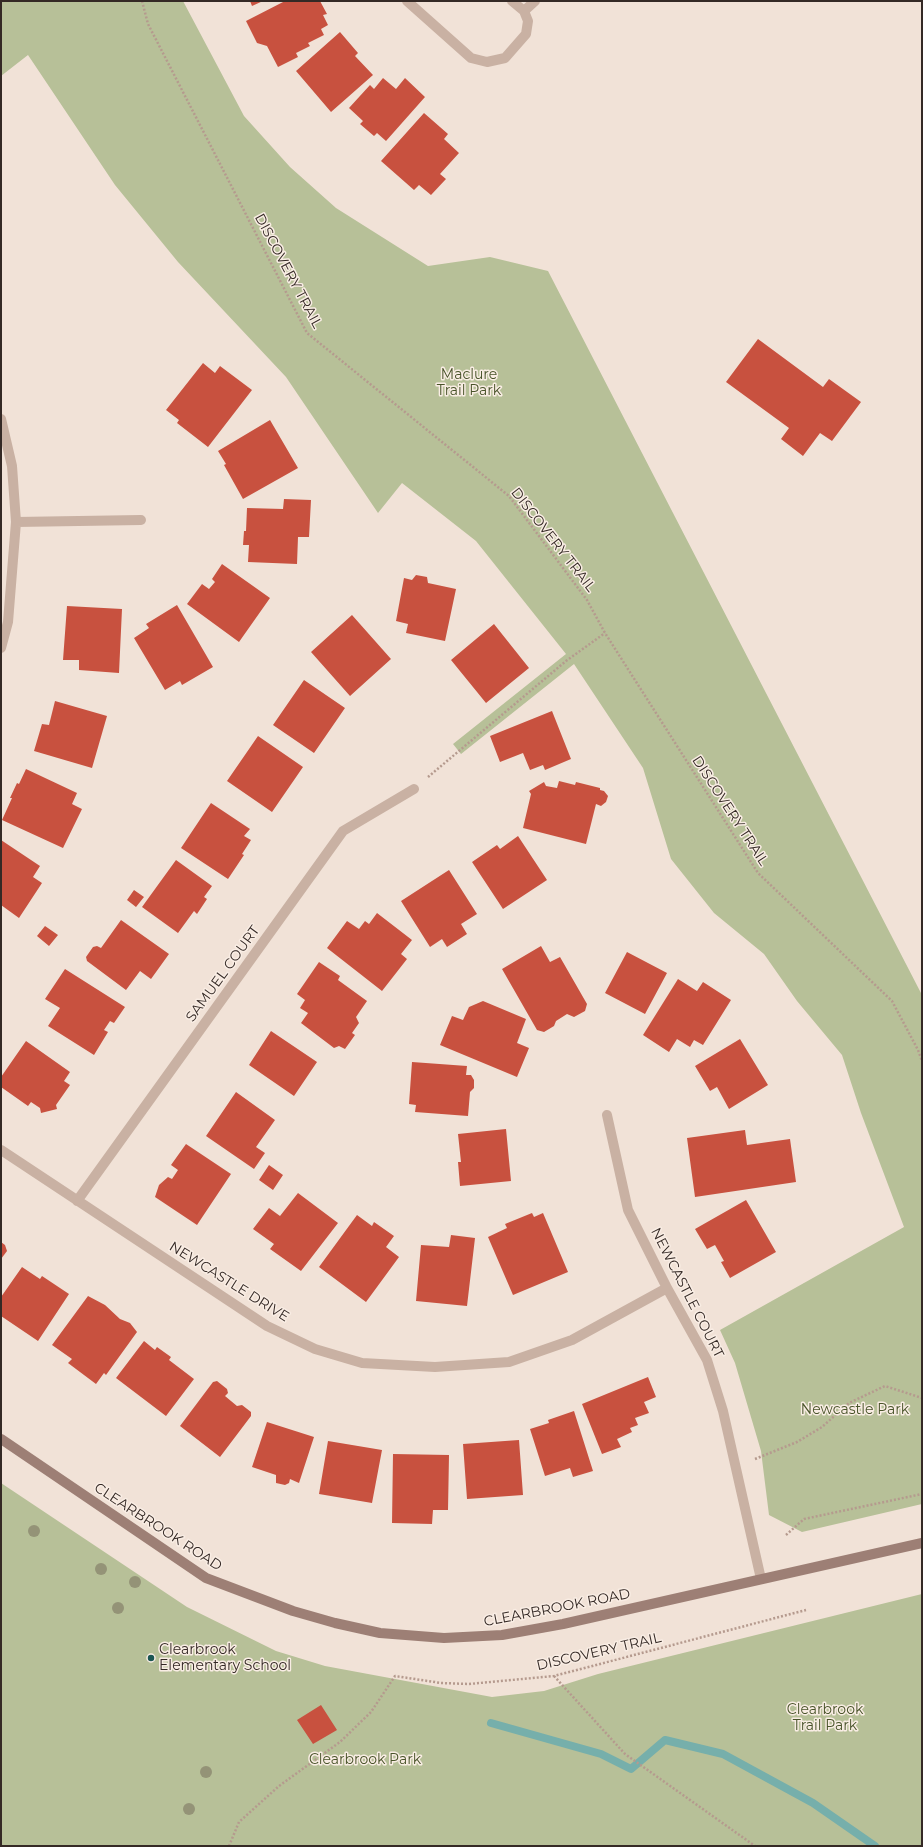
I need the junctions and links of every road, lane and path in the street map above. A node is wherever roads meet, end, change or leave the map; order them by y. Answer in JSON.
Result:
{"nodes":[{"id":1,"x":142,"y":1,"type":"edge"},
{"id":2,"x":407,"y":1,"type":"edge"},
{"id":3,"x":512,"y":1,"type":"edge"},
{"id":4,"x":535,"y":1,"type":"edge"},
{"id":5,"x":524,"y":11,"type":"junction"},
{"id":6,"x":1,"y":418,"type":"edge"},
{"id":7,"x":141,"y":520,"type":"dead end"},
{"id":8,"x":16,"y":522,"type":"junction"},
{"id":9,"x":605,"y":633,"type":"junction"},
{"id":10,"x":1,"y":648,"type":"edge"},
{"id":11,"x":414,"y":789,"type":"joint"},
{"id":12,"x":922,"y":1061,"type":"edge"},
{"id":13,"x":607,"y":1115,"type":"dead end"},
{"id":14,"x":1,"y":1150,"type":"edge"},
{"id":15,"x":77,"y":1201,"type":"junction"},
{"id":16,"x":667,"y":1288,"type":"junction"},
{"id":17,"x":922,"y":1398,"type":"edge"},
{"id":18,"x":1,"y":1439,"type":"edge"},
{"id":19,"x":735,"y":1466,"type":"junction"},
{"id":20,"x":922,"y":1494,"type":"edge"},
{"id":21,"x":786,"y":1536,"type":"dead end"},
{"id":22,"x":922,"y":1543,"type":"edge"},
{"id":23,"x":761,"y":1579,"type":"junction"},
{"id":24,"x":806,"y":1610,"type":"dead end"},
{"id":25,"x":554,"y":1676,"type":"junction"},
{"id":26,"x":229,"y":1846,"type":"edge"},
{"id":27,"x":755,"y":1846,"type":"edge"}],
"edges":[{"from":1,"to":9,"type":"path","name":"DISCOVERY TRAIL"},
{"from":2,"to":5,"type":"street"},
{"from":3,"to":5,"type":"street"},
{"from":4,"to":5,"type":"street"},
{"from":6,"to":8,"type":"street"},
{"from":7,"to":8,"type":"street"},
{"from":8,"to":10,"type":"street"},
{"from":9,"to":11,"type":"path"},
{"from":9,"to":12,"type":"path","name":"DISCOVERY TRAIL"},
{"from":11,"to":15,"type":"street","name":"SAMUEL COURT"},
{"from":13,"to":16,"type":"street","name":"NEWCASTLE COURT"},
{"from":14,"to":15,"type":"street","name":"NEWCASTLE DRIVE"},
{"from":15,"to":16,"type":"street","name":"NEWCASTLE DRIVE"},
{"from":16,"to":19,"type":"street","name":"NEWCASTLE COURT"},
{"from":17,"to":19,"type":"path"},
{"from":18,"to":23,"type":"main road","name":"CLEARBROOK ROAD"},
{"from":19,"to":23,"type":"street","name":"NEWCASTLE COURT"},
{"from":20,"to":21,"type":"path"},
{"from":22,"to":23,"type":"main road","name":"CLEARBROOK ROAD"},
{"from":24,"to":25,"type":"path","name":"DISCOVERY TRAIL"},
{"from":25,"to":26,"type":"path","name":"DISCOVERY TRAIL"},
{"from":25,"to":27,"type":"path"}]}
